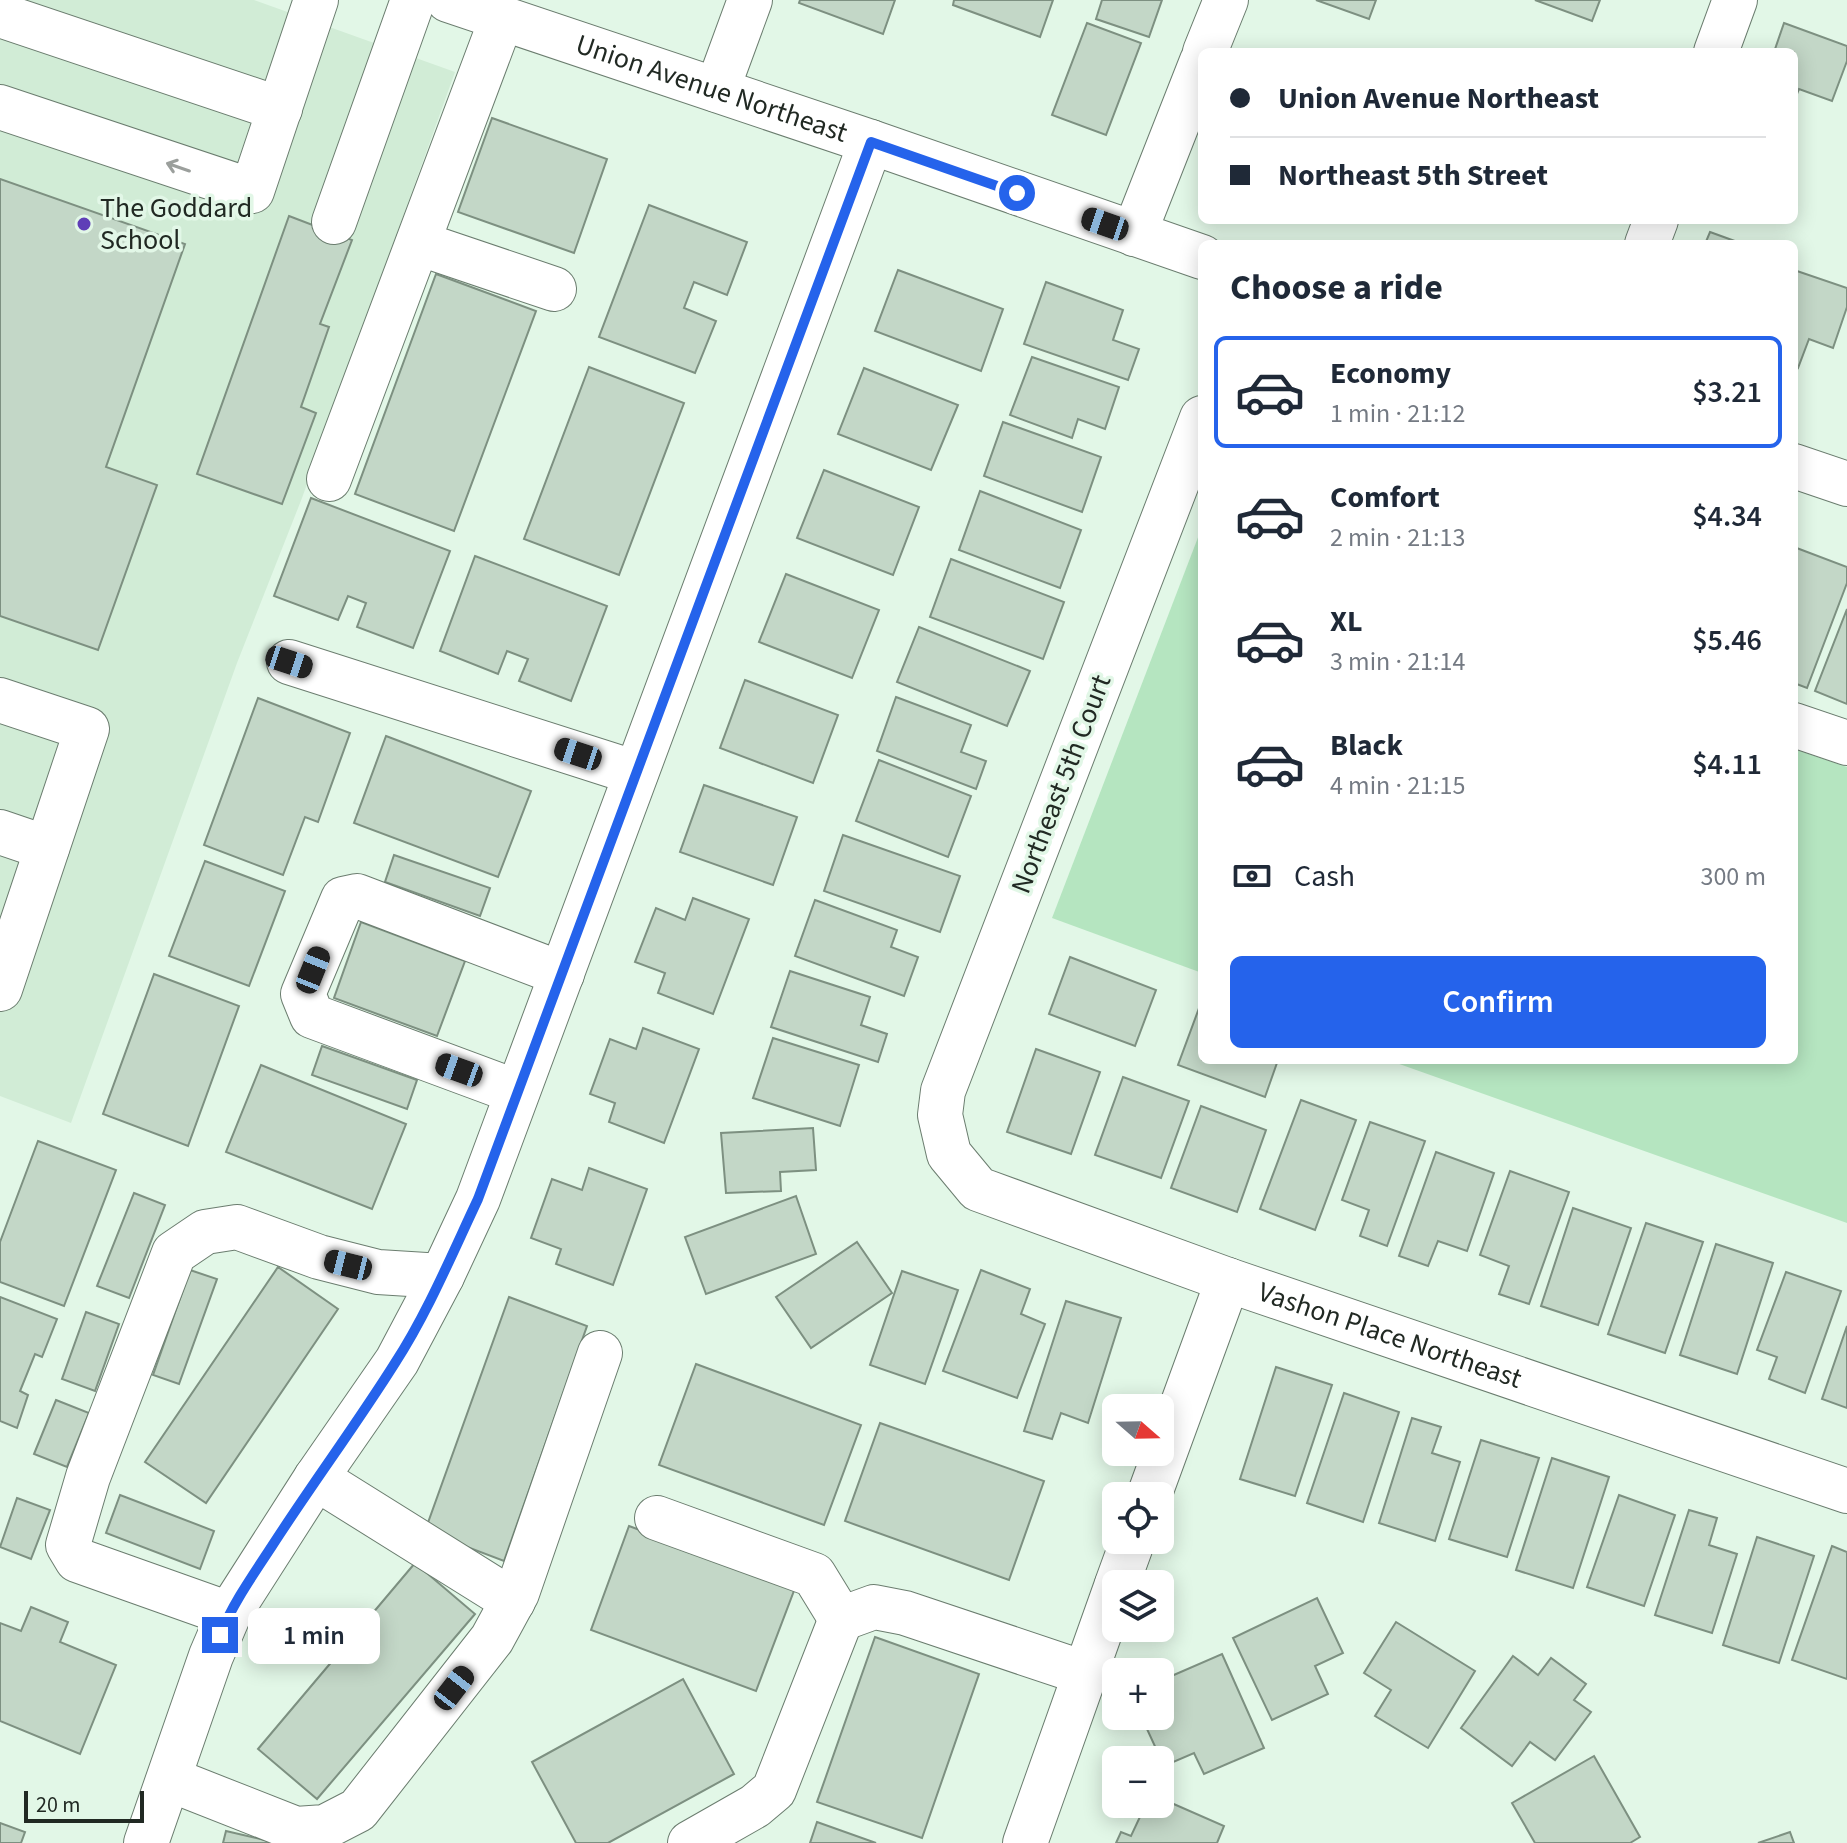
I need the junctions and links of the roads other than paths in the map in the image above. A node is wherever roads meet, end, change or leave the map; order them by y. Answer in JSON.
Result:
{"nodes":[{"id":1,"x":316,"y":0,"type":"edge"},
{"id":2,"x":413,"y":0,"type":"edge"},
{"id":3,"x":448,"y":0,"type":"edge"},
{"id":4,"x":750,"y":0,"type":"edge"},
{"id":5,"x":1226,"y":0,"type":"edge"},
{"id":6,"x":1735,"y":0,"type":"edge"},
{"id":7,"x":0,"y":15,"type":"edge"},
{"id":8,"x":502,"y":18,"type":"junction"},
{"id":9,"x":1207,"y":48,"type":"edge"},
{"id":10,"x":1717,"y":48,"type":"edge"},
{"id":11,"x":1198,"y":71,"type":"edge"},
{"id":12,"x":717,"y":90,"type":"junction"},
{"id":13,"x":0,"y":107,"type":"edge"},
{"id":14,"x":280,"y":109,"type":"junction"},
{"id":15,"x":871,"y":142,"type":"junction"},
{"id":16,"x":334,"y":222,"type":"dead end"},
{"id":17,"x":1134,"y":234,"type":"junction"},
{"id":18,"x":418,"y":243,"type":"junction"},
{"id":19,"x":1198,"y":256,"type":"edge"},
{"id":20,"x":554,"y":289,"type":"dead end"},
{"id":21,"x":1198,"y":428,"type":"edge"},
{"id":22,"x":1798,"y":467,"type":"edge"},
{"id":23,"x":329,"y":479,"type":"dead end"},
{"id":24,"x":1847,"y":484,"type":"edge"},
{"id":25,"x":289,"y":662,"type":"dead end"},
{"id":26,"x":0,"y":700,"type":"edge"},
{"id":27,"x":1798,"y":726,"type":"edge"},
{"id":28,"x":1847,"y":743,"type":"edge"},
{"id":29,"x":636,"y":773,"type":"junction"},
{"id":30,"x":0,"y":832,"type":"edge"},
{"id":31,"x":47,"y":848,"type":"junction"},
{"id":32,"x":562,"y":974,"type":"junction"},
{"id":33,"x":0,"y":989,"type":"edge"},
{"id":34,"x":517,"y":1092,"type":"junction"},
{"id":35,"x":949,"y":1154,"type":"joint"},
{"id":36,"x":442,"y":1276,"type":"junction"},
{"id":37,"x":1228,"y":1280,"type":"junction"},
{"id":38,"x":600,"y":1353,"type":"dead end"},
{"id":39,"x":316,"y":1478,"type":"junction"},
{"id":40,"x":1154,"y":1482,"type":"edge"},
{"id":41,"x":1847,"y":1491,"type":"edge"},
{"id":42,"x":657,"y":1518,"type":"dead end"},
{"id":43,"x":513,"y":1601,"type":"junction"},
{"id":44,"x":229,"y":1614,"type":"junction"},
{"id":45,"x":841,"y":1619,"type":"junction"},
{"id":46,"x":1102,"y":1624,"type":"edge"},
{"id":47,"x":1084,"y":1673,"type":"junction"},
{"id":48,"x":169,"y":1779,"type":"junction"},
{"id":49,"x":146,"y":1843,"type":"edge"},
{"id":50,"x":690,"y":1843,"type":"edge"},
{"id":51,"x":1025,"y":1843,"type":"edge"}],
"edges":[{"from":1,"to":14,"type":"street"},
{"from":2,"to":16,"type":"street"},
{"from":3,"to":8,"type":"street","name":"Union Avenue Northeast"},
{"from":4,"to":12,"type":"street"},
{"from":5,"to":9,"type":"street"},
{"from":6,"to":10,"type":"street"},
{"from":7,"to":14,"type":"street"},
{"from":8,"to":12,"type":"street","name":"Union Avenue Northeast"},
{"from":8,"to":18,"type":"street"},
{"from":11,"to":17,"type":"street"},
{"from":12,"to":15,"type":"street","name":"Union Avenue Northeast"},
{"from":14,"to":13,"type":"street","one_way":true},
{"from":15,"to":17,"type":"street","name":"Union Avenue Northeast"},
{"from":15,"to":29,"type":"street"},
{"from":17,"to":19,"type":"street","name":"Union Avenue Northeast"},
{"from":18,"to":20,"type":"street"},
{"from":18,"to":23,"type":"street"},
{"from":21,"to":35,"type":"street","name":"Northeast 5th Court"},
{"from":22,"to":24,"type":"street"},
{"from":25,"to":29,"type":"street"},
{"from":26,"to":31,"type":"street"},
{"from":27,"to":28,"type":"street"},
{"from":29,"to":32,"type":"street"},
{"from":30,"to":31,"type":"street"},
{"from":31,"to":33,"type":"street"},
{"from":32,"to":34,"type":"street"},
{"from":32,"to":34,"type":"street"},
{"from":34,"to":36,"type":"street"},
{"from":35,"to":37,"type":"street","name":"Vashon Place Northeast"},
{"from":36,"to":39,"type":"street"},
{"from":36,"to":44,"type":"street"},
{"from":37,"to":40,"type":"street"},
{"from":37,"to":41,"type":"street","name":"Vashon Place Northeast"},
{"from":38,"to":43,"type":"street"},
{"from":39,"to":43,"type":"street"},
{"from":39,"to":44,"type":"street"},
{"from":42,"to":45,"type":"street"},
{"from":43,"to":48,"type":"street"},
{"from":44,"to":48,"type":"street"},
{"from":45,"to":47,"type":"street"},
{"from":45,"to":50,"type":"street"},
{"from":46,"to":47,"type":"street"},
{"from":47,"to":51,"type":"street"},
{"from":48,"to":49,"type":"street"}]}
